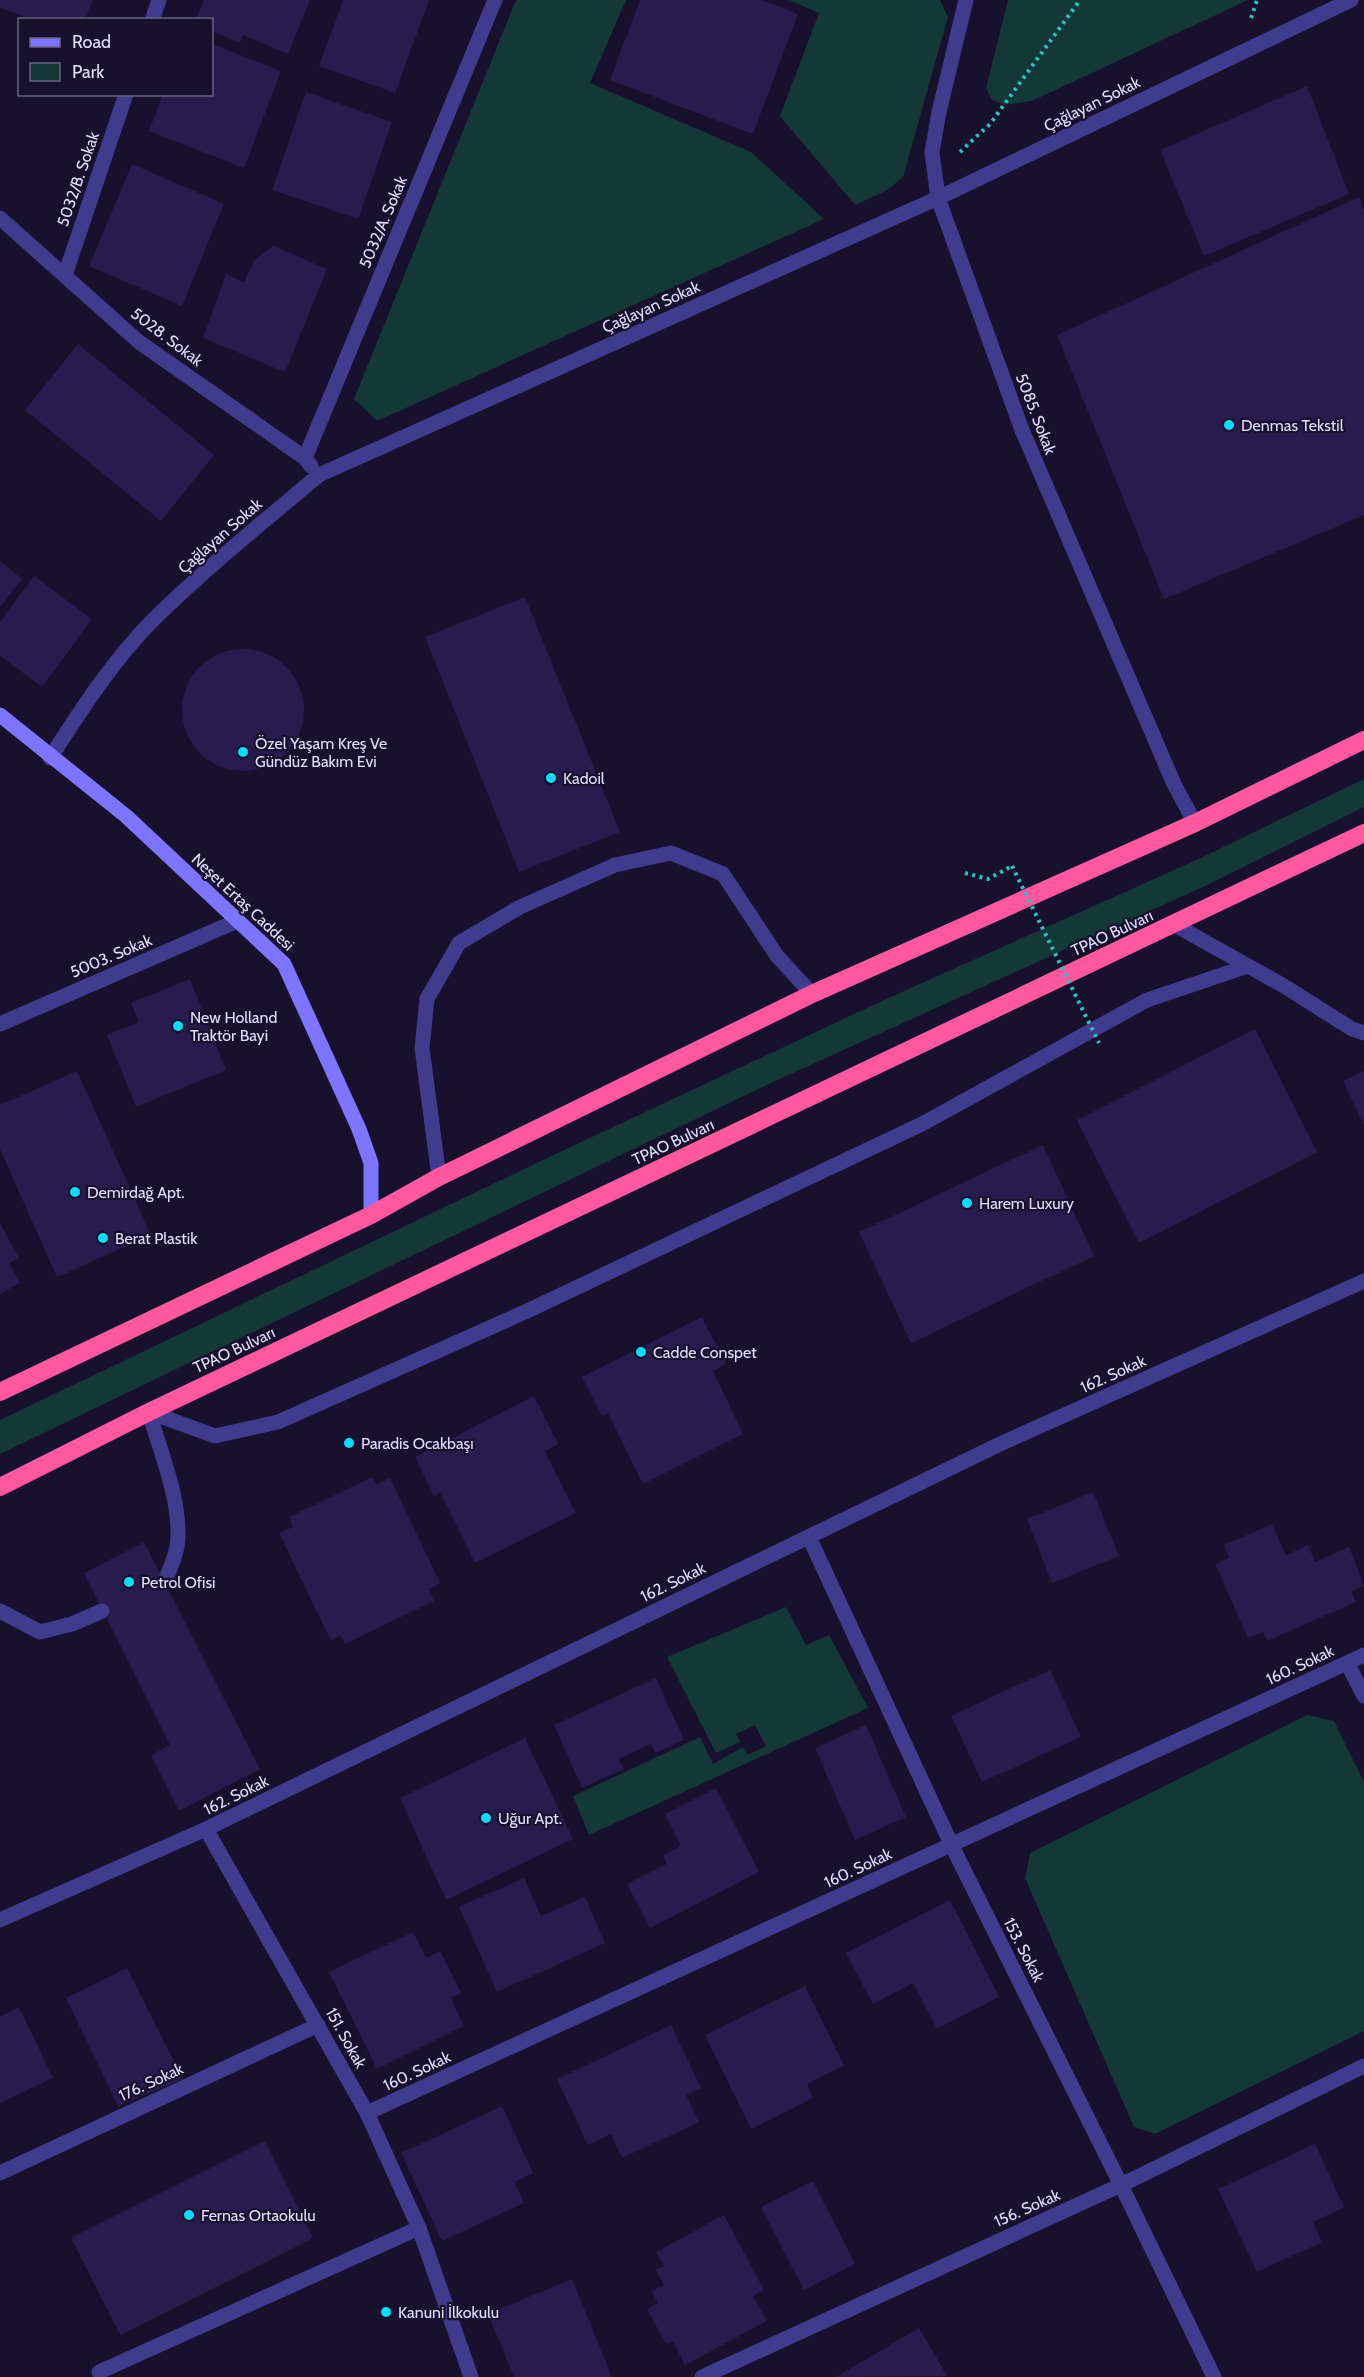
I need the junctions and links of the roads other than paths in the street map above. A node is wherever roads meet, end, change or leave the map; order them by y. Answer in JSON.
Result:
{"nodes":[{"id":1,"x":159,"y":0,"type":"edge"},
{"id":2,"x":495,"y":0,"type":"edge"},
{"id":3,"x":966,"y":0,"type":"edge"},
{"id":4,"x":1351,"y":0,"type":"edge"},
{"id":5,"x":153,"y":18,"type":"edge"},
{"id":6,"x":125,"y":96,"type":"edge"},
{"id":7,"x":938,"y":198,"type":"junction"},
{"id":8,"x":0,"y":218,"type":"edge"},
{"id":9,"x":64,"y":275,"type":"junction"},
{"id":10,"x":305,"y":458,"type":"junction"},
{"id":11,"x":319,"y":475,"type":"junction"},
{"id":12,"x":0,"y":715,"type":"edge"},
{"id":13,"x":1364,"y":740,"type":"edge"},
{"id":14,"x":50,"y":758,"type":"junction"},
{"id":15,"x":1196,"y":823,"type":"junction"},
{"id":16,"x":1364,"y":833,"type":"edge"},
{"id":17,"x":237,"y":921,"type":"junction"},
{"id":18,"x":1175,"y":925,"type":"junction"},
{"id":19,"x":1248,"y":966,"type":"junction"},
{"id":20,"x":812,"y":994,"type":"junction"},
{"id":21,"x":0,"y":1024,"type":"edge"},
{"id":22,"x":1364,"y":1033,"type":"edge"},
{"id":23,"x":439,"y":1177,"type":"junction"},
{"id":24,"x":371,"y":1215,"type":"junction"},
{"id":25,"x":1364,"y":1281,"type":"edge"},
{"id":26,"x":0,"y":1392,"type":"edge"},
{"id":27,"x":149,"y":1412,"type":"junction"},
{"id":28,"x":0,"y":1487,"type":"edge"},
{"id":29,"x":809,"y":1537,"type":"junction"},
{"id":30,"x":165,"y":1581,"type":"dead end"},
{"id":31,"x":0,"y":1611,"type":"edge"},
{"id":32,"x":102,"y":1611,"type":"dead end"},
{"id":33,"x":1364,"y":1655,"type":"edge"},
{"id":34,"x":1347,"y":1663,"type":"junction"},
{"id":35,"x":1364,"y":1696,"type":"edge"},
{"id":36,"x":206,"y":1829,"type":"junction"},
{"id":37,"x":951,"y":1846,"type":"junction"},
{"id":38,"x":0,"y":1920,"type":"edge"},
{"id":39,"x":318,"y":2025,"type":"junction"},
{"id":40,"x":1364,"y":2066,"type":"edge"},
{"id":41,"x":367,"y":2113,"type":"junction"},
{"id":42,"x":0,"y":2173,"type":"edge"},
{"id":43,"x":1121,"y":2185,"type":"junction"},
{"id":44,"x":419,"y":2228,"type":"junction"},
{"id":45,"x":99,"y":2372,"type":"dead end"},
{"id":46,"x":471,"y":2377,"type":"edge"},
{"id":47,"x":702,"y":2377,"type":"edge"},
{"id":48,"x":1214,"y":2377,"type":"edge"}],
"edges":[{"from":1,"to":5,"type":"street"},
{"from":2,"to":10,"type":"street","name":"5032/A. Sokak"},
{"from":3,"to":7,"type":"street","name":"5085. Sokak"},
{"from":4,"to":7,"type":"street","name":"Çağlayan Sokak"},
{"from":6,"to":9,"type":"street","name":"5032/B. Sokak"},
{"from":7,"to":11,"type":"street","name":"Çağlayan Sokak"},
{"from":7,"to":15,"type":"street","name":"5085. Sokak"},
{"from":8,"to":9,"type":"street","name":"5028. Sokak"},
{"from":9,"to":10,"type":"street","name":"5028. Sokak"},
{"from":10,"to":11,"type":"street","name":"5028. Sokak"},
{"from":11,"to":14,"type":"street","name":"Çağlayan Sokak"},
{"from":12,"to":14,"type":"street","name":"Neşet Ertaş Caddesi"},
{"from":13,"to":15,"type":"highway"},
{"from":14,"to":17,"type":"street","name":"Neşet Ertaş Caddesi"},
{"from":15,"to":20,"type":"highway"},
{"from":16,"to":18,"type":"highway","name":"TPAO Bulvarı"},
{"from":17,"to":21,"type":"street","name":"5003. Sokak"},
{"from":17,"to":24,"type":"street","name":"Neşet Ertaş Caddesi"},
{"from":18,"to":19,"type":"street"},
{"from":18,"to":27,"type":"highway","name":"TPAO Bulvarı"},
{"from":19,"to":22,"type":"street"},
{"from":19,"to":27,"type":"street"},
{"from":20,"to":23,"type":"highway"},
{"from":20,"to":23,"type":"street"},
{"from":23,"to":24,"type":"highway"},
{"from":24,"to":26,"type":"highway"},
{"from":25,"to":29,"type":"street","name":"162. Sokak"},
{"from":27,"to":28,"type":"highway","name":"TPAO Bulvarı"},
{"from":27,"to":30,"type":"street"},
{"from":29,"to":36,"type":"street","name":"162. Sokak"},
{"from":29,"to":37,"type":"street","name":"153. Sokak"},
{"from":31,"to":32,"type":"street"},
{"from":33,"to":34,"type":"street","name":"160. Sokak"},
{"from":34,"to":35,"type":"street"},
{"from":34,"to":37,"type":"street","name":"160. Sokak"},
{"from":36,"to":38,"type":"street","name":"162. Sokak"},
{"from":36,"to":39,"type":"street","name":"151. Sokak"},
{"from":37,"to":41,"type":"street","name":"160. Sokak"},
{"from":37,"to":43,"type":"street","name":"153. Sokak"},
{"from":39,"to":41,"type":"street","name":"151. Sokak"},
{"from":39,"to":42,"type":"street","name":"176. Sokak"},
{"from":40,"to":43,"type":"street","name":"156. Sokak"},
{"from":41,"to":44,"type":"street","name":"151. Sokak"},
{"from":43,"to":47,"type":"street","name":"156. Sokak"},
{"from":43,"to":48,"type":"street","name":"153. Sokak"},
{"from":44,"to":45,"type":"street"},
{"from":44,"to":46,"type":"street","name":"151. Sokak"}]}
